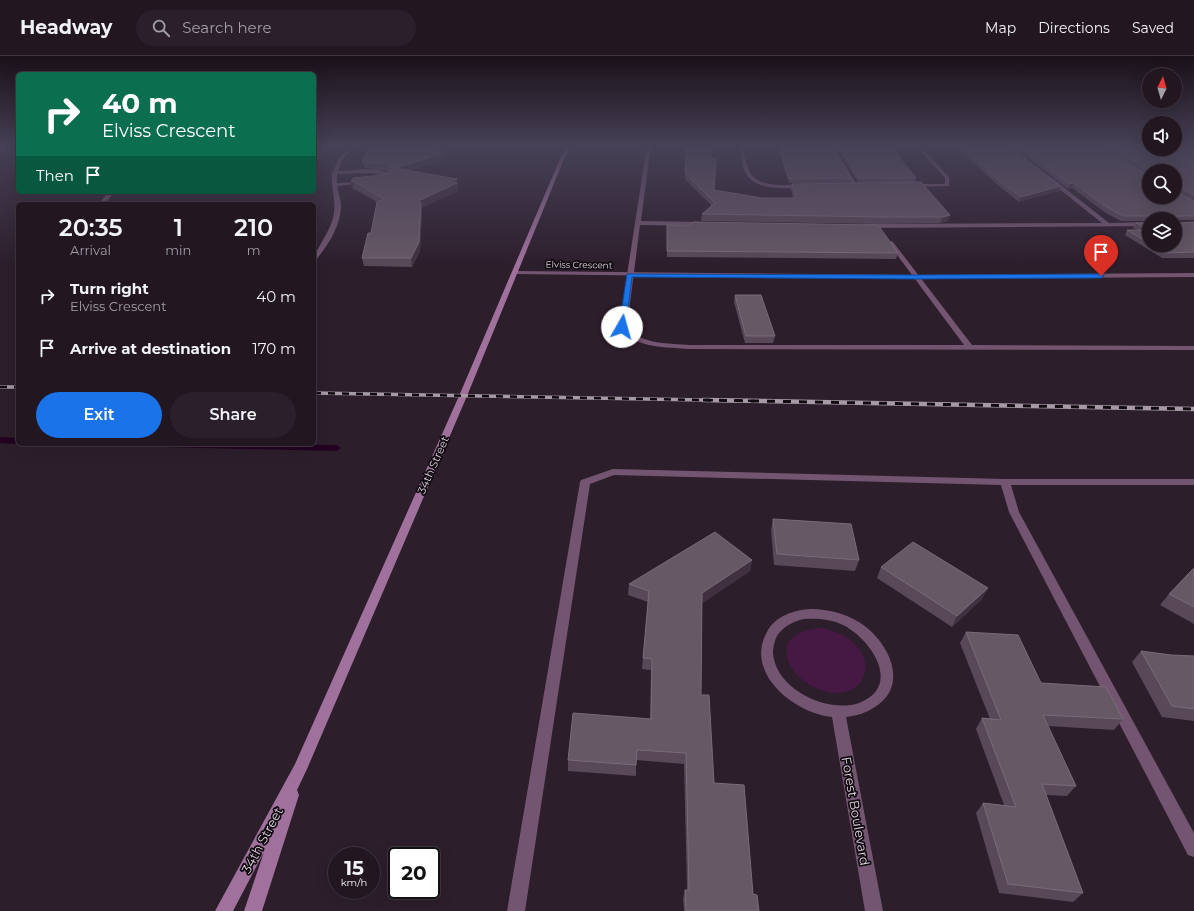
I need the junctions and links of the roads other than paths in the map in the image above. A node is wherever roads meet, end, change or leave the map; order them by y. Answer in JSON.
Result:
{"nodes":[{"id":1,"x":334,"y":185,"type":"edge"},
{"id":2,"x":551,"y":185,"type":"edge"},
{"id":3,"x":643,"y":185,"type":"edge"},
{"id":4,"x":772,"y":185,"type":"edge"},
{"id":5,"x":946,"y":185,"type":"edge"},
{"id":6,"x":1057,"y":185,"type":"edge"},
{"id":7,"x":811,"y":186,"type":"edge"},
{"id":8,"x":848,"y":186,"type":"edge"},
{"id":9,"x":856,"y":186,"type":"joint"},
{"id":10,"x":863,"y":186,"type":"edge"},
{"id":11,"x":906,"y":186,"type":"edge"},
{"id":12,"x":638,"y":223,"type":"junction"},
{"id":13,"x":708,"y":224,"type":"edge"},
{"id":14,"x":1108,"y":224,"type":"junction"},
{"id":15,"x":1142,"y":224,"type":"edge"},
{"id":16,"x":856,"y":226,"type":"edge"},
{"id":17,"x":879,"y":227,"type":"junction"},
{"id":18,"x":883,"y":233,"type":"edge"},
{"id":19,"x":888,"y":239,"type":"edge"},
{"id":20,"x":316,"y":257,"type":"edge"},
{"id":21,"x":515,"y":273,"type":"junction"},
{"id":22,"x":629,"y":275,"type":"junction"},
{"id":23,"x":1194,"y":275,"type":"edge"},
{"id":24,"x":915,"y":277,"type":"junction"},
{"id":25,"x":970,"y":348,"type":"junction"},
{"id":26,"x":1194,"y":348,"type":"edge"},
{"id":27,"x":1005,"y":482,"type":"junction"},
{"id":28,"x":1194,"y":482,"type":"edge"},
{"id":29,"x":838,"y":711,"type":"junction"},
{"id":30,"x":300,"y":769,"type":"junction"},
{"id":31,"x":1194,"y":849,"type":"edge"},
{"id":32,"x":224,"y":911,"type":"edge"},
{"id":33,"x":253,"y":911,"type":"edge"},
{"id":34,"x":516,"y":911,"type":"edge"},
{"id":35,"x":874,"y":911,"type":"edge"}],
"edges":[{"from":1,"to":20,"type":"street"},
{"from":2,"to":21,"type":"main road","name":"34th Street"},
{"from":3,"to":12,"type":"street"},
{"from":4,"to":7,"type":"street"},
{"from":5,"to":11,"type":"street"},
{"from":6,"to":14,"type":"street"},
{"from":8,"to":9,"type":"street"},
{"from":9,"to":10,"type":"street"},
{"from":12,"to":13,"type":"street"},
{"from":12,"to":22,"type":"street"},
{"from":14,"to":15,"type":"street"},
{"from":14,"to":17,"type":"street"},
{"from":16,"to":17,"type":"street"},
{"from":17,"to":18,"type":"street"},
{"from":19,"to":24,"type":"street"},
{"from":21,"to":22,"type":"street","name":"Elviss Crescent"},
{"from":21,"to":30,"type":"main road","name":"34th Street"},
{"from":22,"to":24,"type":"street","name":"Elviss Crescent"},
{"from":22,"to":25,"type":"street"},
{"from":23,"to":24,"type":"street","name":"Elviss Crescent"},
{"from":24,"to":25,"type":"street"},
{"from":25,"to":26,"type":"street"},
{"from":27,"to":28,"type":"street"},
{"from":27,"to":31,"type":"street"},
{"from":27,"to":34,"type":"street"},
{"from":29,"to":29,"type":"street"},
{"from":29,"to":35,"type":"street","name":"Forest Boulevard"},
{"from":30,"to":32,"type":"main road","name":"34th Street"},
{"from":30,"to":33,"type":"main road","name":"34th Street"}]}
